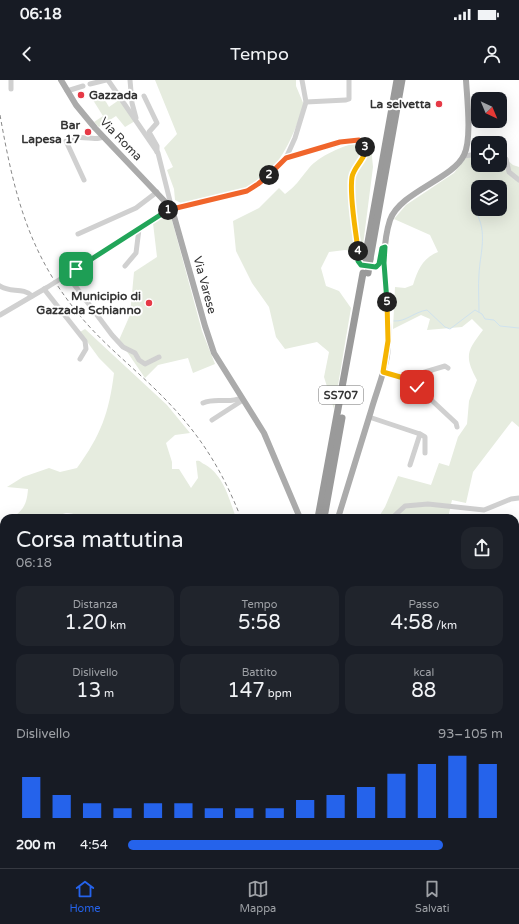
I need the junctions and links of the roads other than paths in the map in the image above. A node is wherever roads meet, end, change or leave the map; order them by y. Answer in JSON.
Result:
{"nodes":[{"id":1,"x":11,"y":80,"type":"edge"},
{"id":2,"x":61,"y":80,"type":"edge"},
{"id":3,"x":107,"y":80,"type":"edge"},
{"id":4,"x":130,"y":80,"type":"edge"},
{"id":5,"x":302,"y":80,"type":"edge"},
{"id":6,"x":349,"y":80,"type":"edge"},
{"id":7,"x":397,"y":80,"type":"edge"},
{"id":8,"x":402,"y":80,"type":"edge"},
{"id":9,"x":466,"y":80,"type":"edge"},
{"id":10,"x":90,"y":84,"type":"dead end"},
{"id":11,"x":84,"y":86,"type":"dead end"},
{"id":12,"x":11,"y":89,"type":"dead end"},
{"id":13,"x":67,"y":91,"type":"junction"},
{"id":14,"x":144,"y":96,"type":"dead end"},
{"id":15,"x":306,"y":102,"type":"junction"},
{"id":16,"x":137,"y":122,"type":"junction"},
{"id":17,"x":103,"y":137,"type":"junction"},
{"id":18,"x":158,"y":153,"type":"junction"},
{"id":19,"x":471,"y":155,"type":"edge"},
{"id":20,"x":464,"y":156,"type":"junction"},
{"id":21,"x":286,"y":158,"type":"junction"},
{"id":22,"x":507,"y":163,"type":"edge"},
{"id":23,"x":84,"y":180,"type":"dead end"},
{"id":24,"x":519,"y":180,"type":"edge"},
{"id":25,"x":157,"y":192,"type":"junction"},
{"id":26,"x":172,"y":209,"type":"junction"},
{"id":27,"x":139,"y":229,"type":"junction"},
{"id":28,"x":78,"y":234,"type":"dead end"},
{"id":29,"x":385,"y":247,"type":"junction"},
{"id":30,"x":368,"y":259,"type":"junction"},
{"id":31,"x":125,"y":266,"type":"dead end"},
{"id":32,"x":365,"y":273,"type":"junction"},
{"id":33,"x":64,"y":276,"type":"junction"},
{"id":34,"x":0,"y":286,"type":"edge"},
{"id":35,"x":44,"y":288,"type":"junction"},
{"id":36,"x":32,"y":296,"type":"junction"},
{"id":37,"x":0,"y":315,"type":"edge"},
{"id":38,"x":159,"y":357,"type":"dead end"},
{"id":39,"x":80,"y":359,"type":"dead end"},
{"id":40,"x":448,"y":368,"type":"dead end"},
{"id":41,"x":383,"y":372,"type":"junction"},
{"id":42,"x":405,"y":378,"type":"junction"},
{"id":43,"x":242,"y":399,"type":"junction"},
{"id":44,"x":203,"y":403,"type":"dead end"},
{"id":45,"x":369,"y":417,"type":"junction"},
{"id":46,"x":212,"y":420,"type":"dead end"},
{"id":47,"x":457,"y":427,"type":"dead end"},
{"id":48,"x":420,"y":434,"type":"junction"},
{"id":49,"x":425,"y":453,"type":"dead end"},
{"id":50,"x":410,"y":466,"type":"dead end"},
{"id":51,"x":519,"y":498,"type":"edge"},
{"id":52,"x":298,"y":514,"type":"edge"},
{"id":53,"x":319,"y":514,"type":"edge"},
{"id":54,"x":325,"y":514,"type":"edge"},
{"id":55,"x":339,"y":514,"type":"edge"},
{"id":56,"x":396,"y":514,"type":"edge"}],
"edges":[{"from":1,"to":12,"type":"street"},
{"from":2,"to":13,"type":"main road","name":"Via Roma"},
{"from":3,"to":10,"type":"street"},
{"from":3,"to":16,"type":"street"},
{"from":4,"to":16,"type":"street"},
{"from":5,"to":15,"type":"street"},
{"from":6,"to":15,"type":"street"},
{"from":7,"to":30,"type":"highway","number":"SS707"},
{"from":8,"to":30,"type":"highway","number":"SS707"},
{"from":9,"to":20,"type":"main road"},
{"from":11,"to":13,"type":"street"},
{"from":13,"to":17,"type":"main road","name":"Via Roma"},
{"from":14,"to":18,"type":"street"},
{"from":15,"to":21,"type":"street"},
{"from":16,"to":18,"type":"street"},
{"from":17,"to":23,"type":"street"},
{"from":17,"to":25,"type":"main road","name":"Via Roma"},
{"from":18,"to":26,"type":"street"},
{"from":19,"to":20,"type":"street"},
{"from":20,"to":29,"type":"main road"},
{"from":21,"to":26,"type":"street"},
{"from":21,"to":29,"type":"street"},
{"from":22,"to":24,"type":"street"},
{"from":25,"to":26,"type":"main road","name":"Via Roma"},
{"from":25,"to":28,"type":"street"},
{"from":26,"to":27,"type":"street"},
{"from":26,"to":43,"type":"main road","name":"Via Varese"},
{"from":27,"to":31,"type":"street"},
{"from":27,"to":33,"type":"street"},
{"from":29,"to":41,"type":"main road"},
{"from":30,"to":32,"type":"highway","number":"SS707"},
{"from":32,"to":53,"type":"highway","number":"SS707"},
{"from":32,"to":54,"type":"highway","number":"SS707"},
{"from":33,"to":35,"type":"street","bridge":true},
{"from":33,"to":38,"type":"street"},
{"from":34,"to":36,"type":"street"},
{"from":35,"to":36,"type":"street"},
{"from":35,"to":39,"type":"street"},
{"from":36,"to":37,"type":"street"},
{"from":40,"to":42,"type":"street"},
{"from":41,"to":42,"type":"street"},
{"from":41,"to":45,"type":"main road"},
{"from":42,"to":47,"type":"street"},
{"from":43,"to":44,"type":"street"},
{"from":43,"to":46,"type":"street"},
{"from":43,"to":52,"type":"main road","name":"Via Varese"},
{"from":45,"to":48,"type":"street"},
{"from":45,"to":55,"type":"main road"},
{"from":48,"to":49,"type":"street"},
{"from":48,"to":50,"type":"street"},
{"from":51,"to":56,"type":"street"}]}
